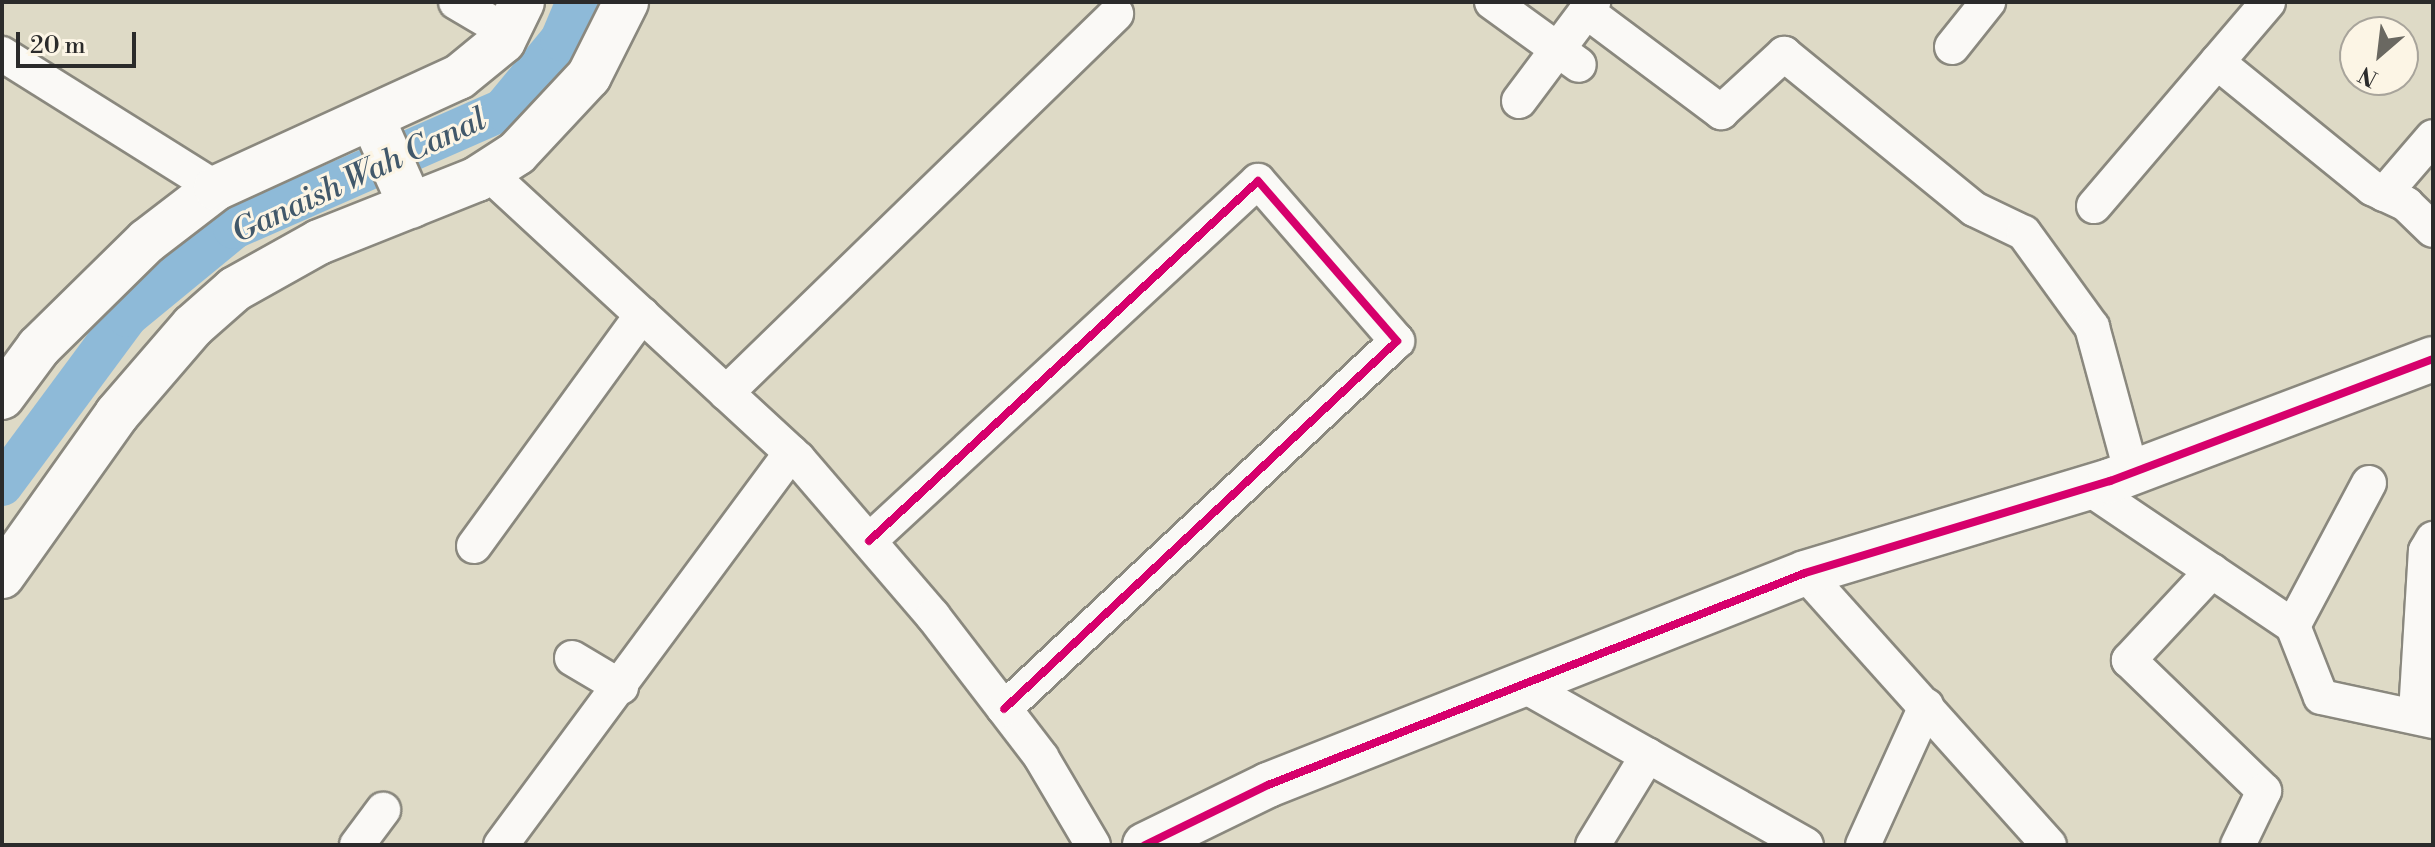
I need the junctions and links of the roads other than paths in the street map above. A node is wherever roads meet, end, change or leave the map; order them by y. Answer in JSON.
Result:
{"nodes":[{"id":1,"x":456,"y":2,"type":"edge"},
{"id":2,"x":626,"y":2,"type":"edge"},
{"id":3,"x":1492,"y":2,"type":"edge"},
{"id":4,"x":1988,"y":2,"type":"edge"},
{"id":5,"x":2268,"y":2,"type":"edge"},
{"id":6,"x":1590,"y":7,"type":"edge"},
{"id":7,"x":1116,"y":14,"type":"dead end"},
{"id":8,"x":514,"y":17,"type":"edge"},
{"id":9,"x":1952,"y":47,"type":"dead end"},
{"id":10,"x":2,"y":54,"type":"edge"},
{"id":11,"x":1568,"y":57,"type":"junction"},
{"id":12,"x":2217,"y":62,"type":"junction"},
{"id":13,"x":1519,"y":101,"type":"dead end"},
{"id":14,"x":377,"y":129,"type":"junction"},
{"id":15,"x":2433,"y":137,"type":"edge"},
{"id":16,"x":486,"y":171,"type":"junction"},
{"id":17,"x":216,"y":188,"type":"junction"},
{"id":18,"x":2384,"y":194,"type":"junction"},
{"id":19,"x":407,"y":197,"type":"junction"},
{"id":20,"x":2094,"y":206,"type":"dead end"},
{"id":21,"x":2433,"y":230,"type":"edge"},
{"id":22,"x":642,"y":315,"type":"junction"},
{"id":23,"x":2433,"y":359,"type":"edge"},
{"id":24,"x":726,"y":393,"type":"junction"},
{"id":25,"x":2,"y":397,"type":"edge"},
{"id":26,"x":791,"y":453,"type":"junction"},
{"id":27,"x":2131,"y":471,"type":"junction"},
{"id":28,"x":2369,"y":483,"type":"dead end"},
{"id":29,"x":2087,"y":487,"type":"junction"},
{"id":30,"x":2433,"y":539,"type":"edge"},
{"id":31,"x":869,"y":541,"type":"junction"},
{"id":32,"x":474,"y":546,"type":"dead end"},
{"id":33,"x":2212,"y":571,"type":"junction"},
{"id":34,"x":1805,"y":573,"type":"junction"},
{"id":35,"x":2,"y":576,"type":"edge"},
{"id":36,"x":2293,"y":626,"type":"junction"},
{"id":37,"x":572,"y":658,"type":"dead end"},
{"id":38,"x":1523,"y":685,"type":"junction"},
{"id":39,"x":621,"y":687,"type":"junction"},
{"id":40,"x":1926,"y":706,"type":"junction"},
{"id":41,"x":1004,"y":709,"type":"junction"},
{"id":42,"x":2424,"y":717,"type":"edge"},
{"id":43,"x":1648,"y":755,"type":"junction"},
{"id":44,"x":383,"y":810,"type":"dead end"},
{"id":45,"x":357,"y":845,"type":"edge"},
{"id":46,"x":501,"y":845,"type":"edge"},
{"id":47,"x":1093,"y":845,"type":"edge"},
{"id":48,"x":1145,"y":845,"type":"edge"},
{"id":49,"x":1593,"y":845,"type":"edge"},
{"id":50,"x":1806,"y":845,"type":"edge"},
{"id":51,"x":1863,"y":845,"type":"edge"},
{"id":52,"x":2049,"y":845,"type":"edge"},
{"id":53,"x":2238,"y":845,"type":"edge"}],
"edges":[{"from":1,"to":8,"type":"street"},
{"from":2,"to":16,"type":"street"},
{"from":3,"to":11,"type":"street"},
{"from":4,"to":9,"type":"street"},
{"from":5,"to":12,"type":"street"},
{"from":6,"to":11,"type":"street"},
{"from":6,"to":27,"type":"street"},
{"from":7,"to":24,"type":"street"},
{"from":8,"to":14,"type":"street"},
{"from":10,"to":17,"type":"street"},
{"from":11,"to":13,"type":"street"},
{"from":12,"to":18,"type":"street"},
{"from":12,"to":20,"type":"street"},
{"from":14,"to":17,"type":"street"},
{"from":14,"to":19,"type":"street"},
{"from":15,"to":18,"type":"street"},
{"from":16,"to":19,"type":"street"},
{"from":16,"to":22,"type":"street"},
{"from":17,"to":25,"type":"street"},
{"from":18,"to":21,"type":"street"},
{"from":19,"to":35,"type":"street"},
{"from":22,"to":24,"type":"street"},
{"from":22,"to":32,"type":"street"},
{"from":23,"to":27,"type":"street"},
{"from":24,"to":26,"type":"street"},
{"from":26,"to":31,"type":"street"},
{"from":26,"to":39,"type":"street"},
{"from":27,"to":29,"type":"street"},
{"from":28,"to":36,"type":"street"},
{"from":29,"to":33,"type":"street"},
{"from":29,"to":34,"type":"street"},
{"from":30,"to":42,"type":"street"},
{"from":31,"to":41,"type":"street"},
{"from":31,"to":41,"type":"street"},
{"from":33,"to":36,"type":"street"},
{"from":33,"to":53,"type":"street"},
{"from":34,"to":38,"type":"street"},
{"from":34,"to":40,"type":"street"},
{"from":36,"to":42,"type":"street"},
{"from":37,"to":39,"type":"street"},
{"from":38,"to":43,"type":"street"},
{"from":38,"to":48,"type":"street"},
{"from":39,"to":46,"type":"street"},
{"from":40,"to":51,"type":"street"},
{"from":40,"to":52,"type":"street"},
{"from":41,"to":47,"type":"street"},
{"from":43,"to":49,"type":"street"},
{"from":43,"to":50,"type":"street"},
{"from":44,"to":45,"type":"street"}]}
